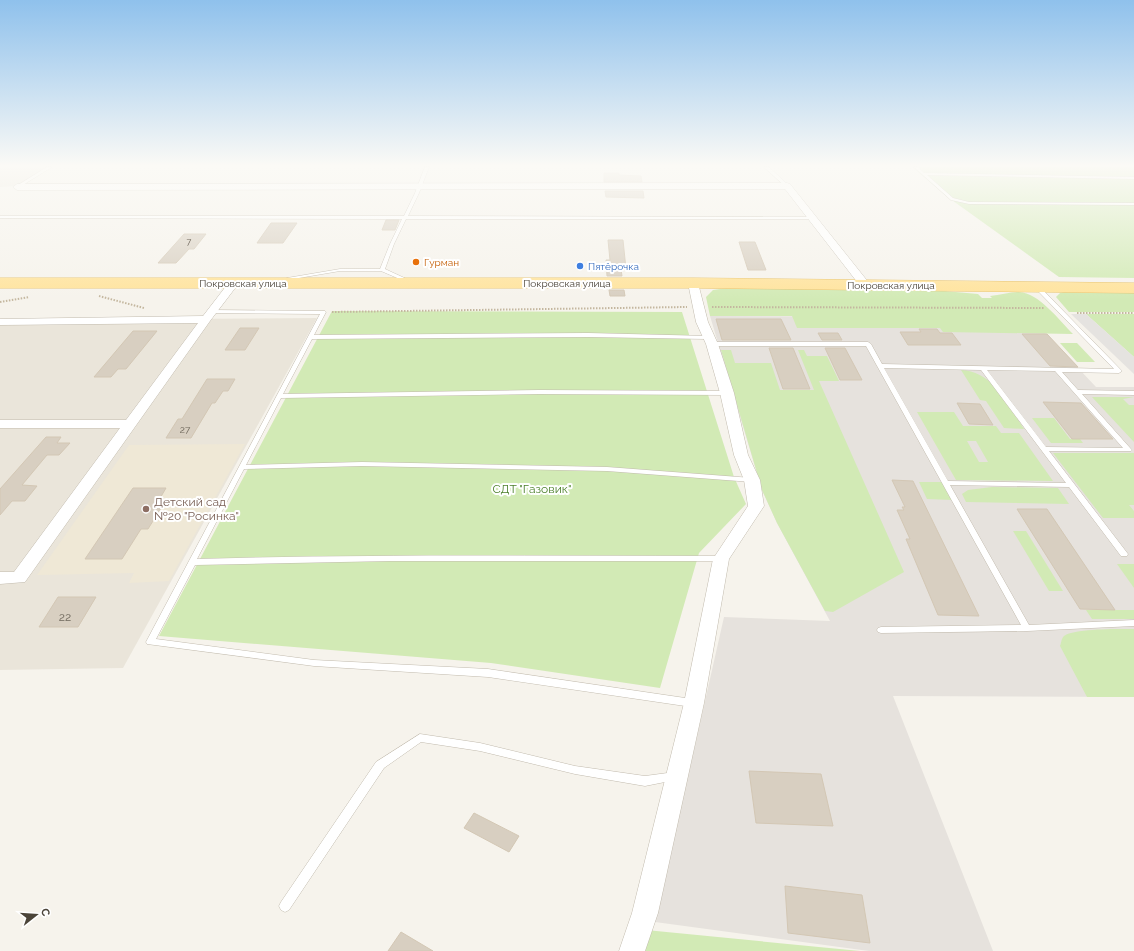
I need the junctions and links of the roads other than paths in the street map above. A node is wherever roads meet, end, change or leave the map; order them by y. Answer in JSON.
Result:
{"nodes":[{"id":1,"x":408,"y":211,"type":"edge"},
{"id":2,"x":808,"y":211,"type":"edge"},
{"id":3,"x":0,"y":217,"type":"edge"},
{"id":4,"x":404,"y":218,"type":"junction"},
{"id":5,"x":814,"y":218,"type":"junction"},
{"id":6,"x":382,"y":270,"type":"junction"},
{"id":7,"x":271,"y":282,"type":"junction"},
{"id":8,"x":0,"y":283,"type":"edge"},
{"id":9,"x":234,"y":283,"type":"junction"},
{"id":10,"x":411,"y":283,"type":"junction"},
{"id":11,"x":693,"y":283,"type":"junction"},
{"id":12,"x":866,"y":285,"type":"junction"},
{"id":13,"x":1036,"y":286,"type":"junction"},
{"id":14,"x":1134,"y":288,"type":"edge"},
{"id":15,"x":209,"y":315,"type":"junction"},
{"id":16,"x":0,"y":322,"type":"edge"},
{"id":17,"x":311,"y":337,"type":"junction"},
{"id":18,"x":710,"y":341,"type":"junction"},
{"id":19,"x":880,"y":366,"type":"junction"},
{"id":20,"x":983,"y":369,"type":"junction"},
{"id":21,"x":1057,"y":370,"type":"junction"},
{"id":22,"x":1077,"y":392,"type":"junction"},
{"id":23,"x":727,"y":393,"type":"junction"},
{"id":24,"x":1134,"y":393,"type":"edge"},
{"id":25,"x":279,"y":396,"type":"junction"},
{"id":26,"x":0,"y":424,"type":"edge"},
{"id":27,"x":130,"y":424,"type":"junction"},
{"id":28,"x":1044,"y":449,"type":"junction"},
{"id":29,"x":241,"y":467,"type":"junction"},
{"id":30,"x":752,"y":480,"type":"junction"},
{"id":31,"x":946,"y":483,"type":"junction"},
{"id":32,"x":1072,"y":484,"type":"junction"},
{"id":33,"x":1124,"y":554,"type":"dead end"},
{"id":34,"x":721,"y":559,"type":"junction"},
{"id":35,"x":192,"y":562,"type":"junction"},
{"id":36,"x":0,"y":578,"type":"edge"},
{"id":37,"x":1134,"y":623,"type":"edge"},
{"id":38,"x":1027,"y":628,"type":"junction"},
{"id":39,"x":881,"y":630,"type":"dead end"},
{"id":40,"x":694,"y":703,"type":"junction"},
{"id":41,"x":677,"y":775,"type":"junction"},
{"id":42,"x":285,"y":906,"type":"dead end"},
{"id":43,"x":632,"y":951,"type":"edge"}],
"edges":[{"from":1,"to":4,"type":"lane"},
{"from":2,"to":5,"type":"street"},
{"from":3,"to":4,"type":"lane"},
{"from":4,"to":5,"type":"lane"},
{"from":4,"to":6,"type":"lane"},
{"from":5,"to":12,"type":"street"},
{"from":6,"to":7,"type":"lane"},
{"from":6,"to":10,"type":"lane"},
{"from":7,"to":9,"type":"main road","name":"Покровская улица"},
{"from":7,"to":10,"type":"main road","name":"Покровская улица"},
{"from":8,"to":9,"type":"main road","name":"Покровская улица"},
{"from":9,"to":15,"type":"street"},
{"from":10,"to":11,"type":"main road","name":"Покровская улица"},
{"from":11,"to":12,"type":"main road","name":"Покровская улица"},
{"from":11,"to":18,"type":"street"},
{"from":12,"to":13,"type":"main road","name":"Покровская улица"},
{"from":13,"to":14,"type":"main road","name":"Покровская улица"},
{"from":13,"to":21,"type":"lane"},
{"from":15,"to":16,"type":"street"},
{"from":15,"to":17,"type":"lane"},
{"from":15,"to":27,"type":"street"},
{"from":17,"to":18,"type":"lane"},
{"from":17,"to":25,"type":"lane"},
{"from":18,"to":19,"type":"lane"},
{"from":18,"to":23,"type":"street"},
{"from":19,"to":20,"type":"lane"},
{"from":19,"to":31,"type":"lane"},
{"from":20,"to":21,"type":"lane"},
{"from":20,"to":28,"type":"lane"},
{"from":21,"to":22,"type":"lane"},
{"from":22,"to":24,"type":"lane"},
{"from":22,"to":28,"type":"lane"},
{"from":23,"to":25,"type":"lane"},
{"from":23,"to":30,"type":"street"},
{"from":25,"to":29,"type":"lane"},
{"from":26,"to":27,"type":"street"},
{"from":27,"to":36,"type":"street"},
{"from":28,"to":32,"type":"lane"},
{"from":29,"to":30,"type":"lane"},
{"from":29,"to":35,"type":"lane"},
{"from":30,"to":34,"type":"street"},
{"from":31,"to":32,"type":"lane"},
{"from":31,"to":38,"type":"lane"},
{"from":32,"to":33,"type":"lane"},
{"from":34,"to":35,"type":"lane"},
{"from":34,"to":40,"type":"street"},
{"from":35,"to":40,"type":"lane"},
{"from":37,"to":38,"type":"lane"},
{"from":38,"to":39,"type":"lane"},
{"from":40,"to":41,"type":"street"},
{"from":41,"to":42,"type":"lane"},
{"from":41,"to":43,"type":"street"}]}
